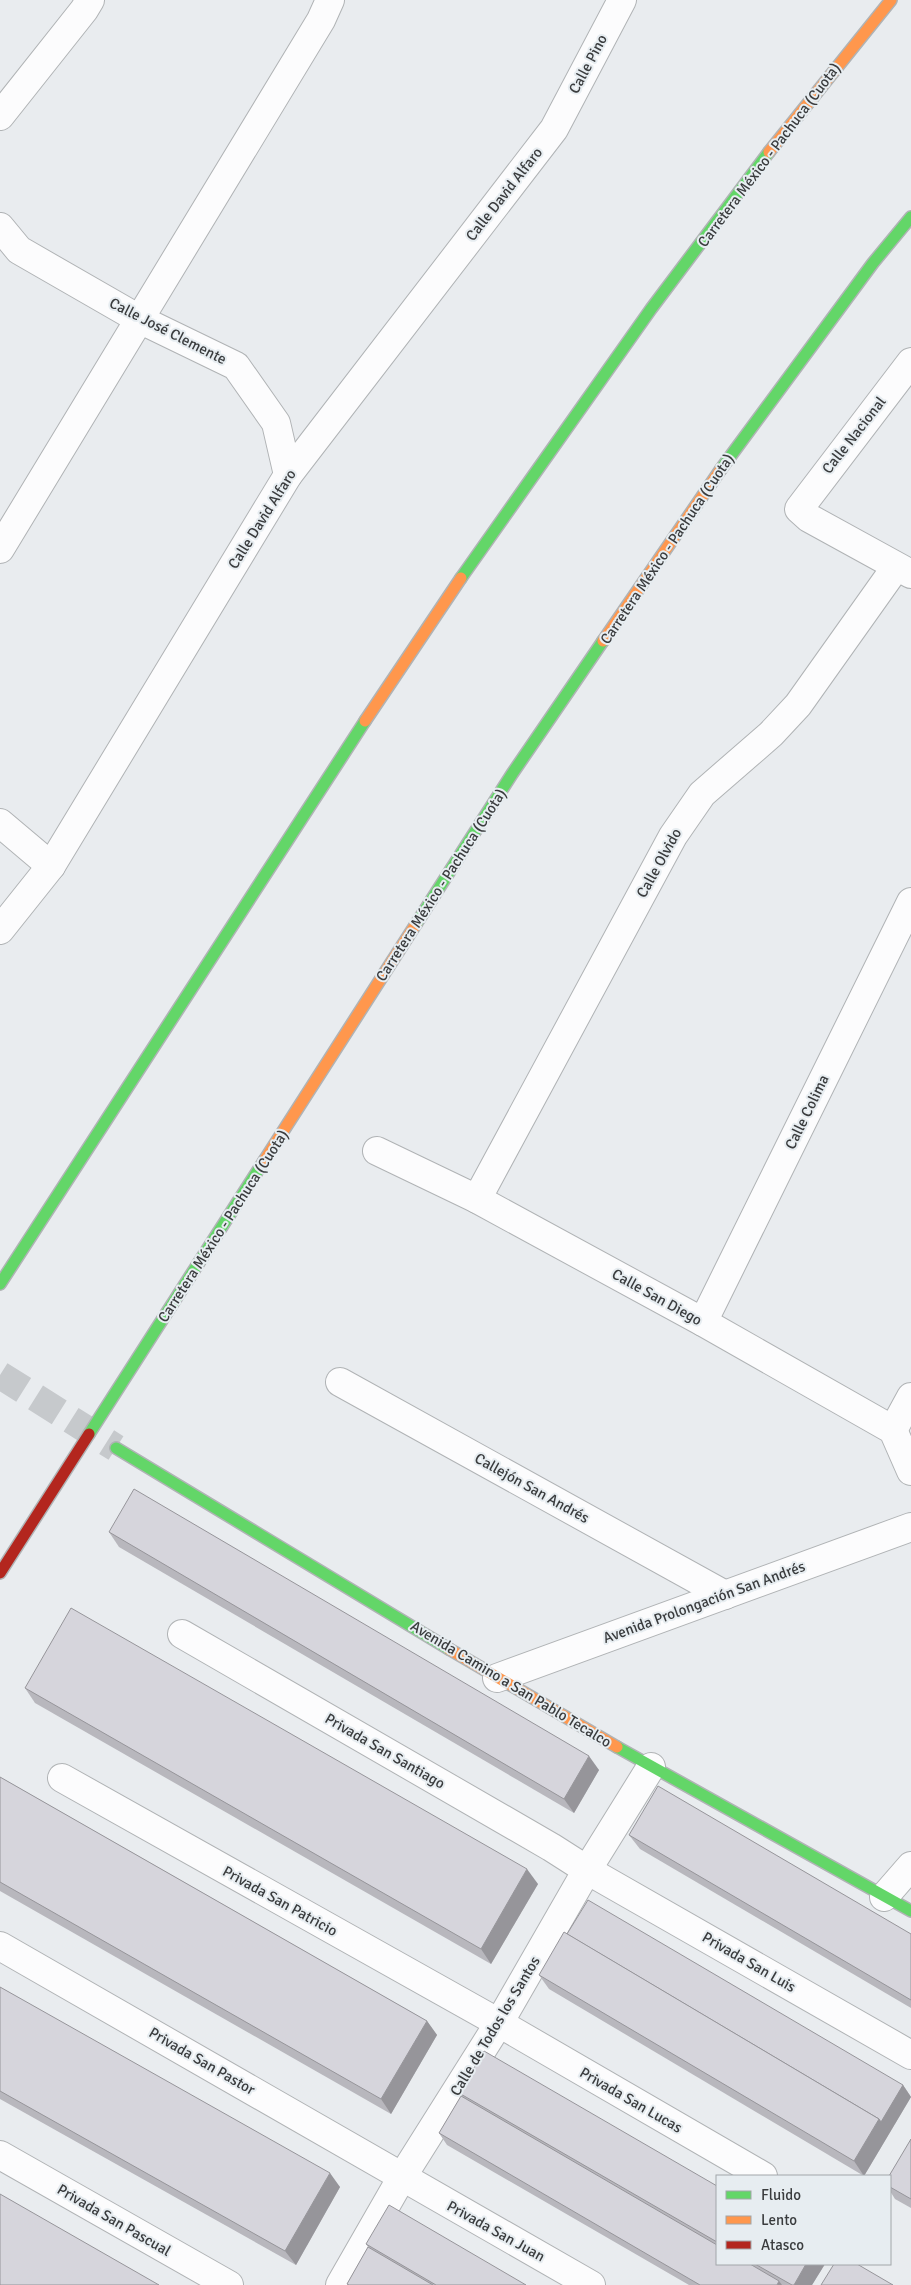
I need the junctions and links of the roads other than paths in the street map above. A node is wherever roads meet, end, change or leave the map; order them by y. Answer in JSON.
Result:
{"nodes":[{"id":1,"x":90,"y":0,"type":"edge"},
{"id":2,"x":622,"y":0,"type":"edge"},
{"id":3,"x":891,"y":0,"type":"edge"},
{"id":4,"x":326,"y":10,"type":"edge"},
{"id":5,"x":0,"y":116,"type":"edge"},
{"id":6,"x":554,"y":129,"type":"joint"},
{"id":7,"x":911,"y":217,"type":"edge"},
{"id":8,"x":0,"y":227,"type":"edge"},
{"id":9,"x":139,"y":319,"type":"junction"},
{"id":10,"x":911,"y":362,"type":"edge"},
{"id":11,"x":288,"y":475,"type":"junction"},
{"id":12,"x":0,"y":549,"type":"edge"},
{"id":13,"x":903,"y":570,"type":"edge"},
{"id":14,"x":0,"y":823,"type":"edge"},
{"id":15,"x":51,"y":866,"type":"junction"},
{"id":16,"x":911,"y":902,"type":"edge"},
{"id":17,"x":0,"y":930,"type":"edge"},
{"id":18,"x":377,"y":1150,"type":"dead end"},
{"id":19,"x":477,"y":1199,"type":"junction"},
{"id":20,"x":0,"y":1284,"type":"edge"},
{"id":21,"x":703,"y":1322,"type":"junction"},
{"id":22,"x":340,"y":1382,"type":"dead end"},
{"id":23,"x":911,"y":1397,"type":"edge"},
{"id":24,"x":893,"y":1430,"type":"junction"},
{"id":25,"x":116,"y":1448,"type":"tunnel mouth"},
{"id":26,"x":911,"y":1471,"type":"edge"},
{"id":27,"x":911,"y":1527,"type":"edge"},
{"id":28,"x":0,"y":1573,"type":"edge"},
{"id":29,"x":725,"y":1594,"type":"junction"},
{"id":30,"x":182,"y":1634,"type":"dead end"},
{"id":31,"x":497,"y":1678,"type":"junction"},
{"id":32,"x":651,"y":1767,"type":"junction"},
{"id":33,"x":62,"y":1778,"type":"dead end"},
{"id":34,"x":911,"y":1866,"type":"edge"},
{"id":35,"x":586,"y":1870,"type":"junction"},
{"id":36,"x":884,"y":1897,"type":"junction"},
{"id":37,"x":911,"y":1912,"type":"edge"},
{"id":38,"x":0,"y":1946,"type":"edge"},
{"id":39,"x":499,"y":2023,"type":"junction"},
{"id":40,"x":911,"y":2055,"type":"edge"},
{"id":41,"x":0,"y":2155,"type":"edge"},
{"id":42,"x":761,"y":2175,"type":"edge"},
{"id":43,"x":402,"y":2177,"type":"junction"},
{"id":44,"x":229,"y":2285,"type":"edge"},
{"id":45,"x":340,"y":2285,"type":"edge"},
{"id":46,"x":591,"y":2285,"type":"edge"}],
"edges":[{"from":1,"to":5,"type":"street"},
{"from":2,"to":6,"type":"street","name":"Calle Pino"},
{"from":3,"to":20,"type":"main road","name":"Carretera México - Pachuca (Cuota)"},
{"from":4,"to":9,"type":"street"},
{"from":6,"to":11,"type":"street","name":"Calle David Alfaro"},
{"from":7,"to":28,"type":"main road","name":"Carretera México - Pachuca (Cuota)"},
{"from":8,"to":9,"type":"street","name":"Calle José Clemente"},
{"from":9,"to":11,"type":"street","name":"Calle José Clemente"},
{"from":9,"to":12,"type":"street"},
{"from":10,"to":13,"type":"street","name":"Calle Nacional"},
{"from":11,"to":15,"type":"street","name":"Calle David Alfaro"},
{"from":13,"to":19,"type":"street","name":"Calle Olvido"},
{"from":14,"to":15,"type":"street"},
{"from":15,"to":17,"type":"street","name":"Calle David Alfaro"},
{"from":16,"to":21,"type":"street","name":"Calle Colima"},
{"from":18,"to":19,"type":"street","name":"Calle San Diego"},
{"from":19,"to":21,"type":"street","name":"Calle San Diego"},
{"from":21,"to":24,"type":"street","name":"Calle San Diego"},
{"from":22,"to":29,"type":"street","name":"Callejón San Andrés"},
{"from":23,"to":24,"type":"street"},
{"from":24,"to":26,"type":"street"},
{"from":25,"to":31,"type":"main road","name":"Avenida Camino a San Pablo Tecalco"},
{"from":27,"to":29,"type":"street","name":"Avenida Prolongación San Andrés"},
{"from":29,"to":31,"type":"street","name":"Avenida Prolongación San Andrés"},
{"from":30,"to":35,"type":"street","name":"Privada San Santiago"},
{"from":31,"to":32,"type":"main road","name":"Avenida Camino a San Pablo Tecalco"},
{"from":32,"to":35,"type":"street","name":"Calle de Todos los Santos"},
{"from":32,"to":36,"type":"main road","name":"Avenida Camino a San Pablo Tecalco"},
{"from":33,"to":39,"type":"street","name":"Privada San Patricio"},
{"from":34,"to":36,"type":"street"},
{"from":35,"to":39,"type":"street","name":"Calle de Todos los Santos"},
{"from":35,"to":40,"type":"street","name":"Privada San Luis"},
{"from":36,"to":37,"type":"main road","name":"Avenida Camino a San Pablo Tecalco"},
{"from":38,"to":43,"type":"street","name":"Privada San Pastor"},
{"from":39,"to":42,"type":"street","name":"Privada San Lucas"},
{"from":39,"to":43,"type":"street","name":"Calle de Todos los Santos"},
{"from":41,"to":44,"type":"street","name":"Privada San Pascual"},
{"from":43,"to":45,"type":"street","name":"Calle de Todos los Santos"},
{"from":43,"to":46,"type":"street","name":"Privada San Juan"}]}
